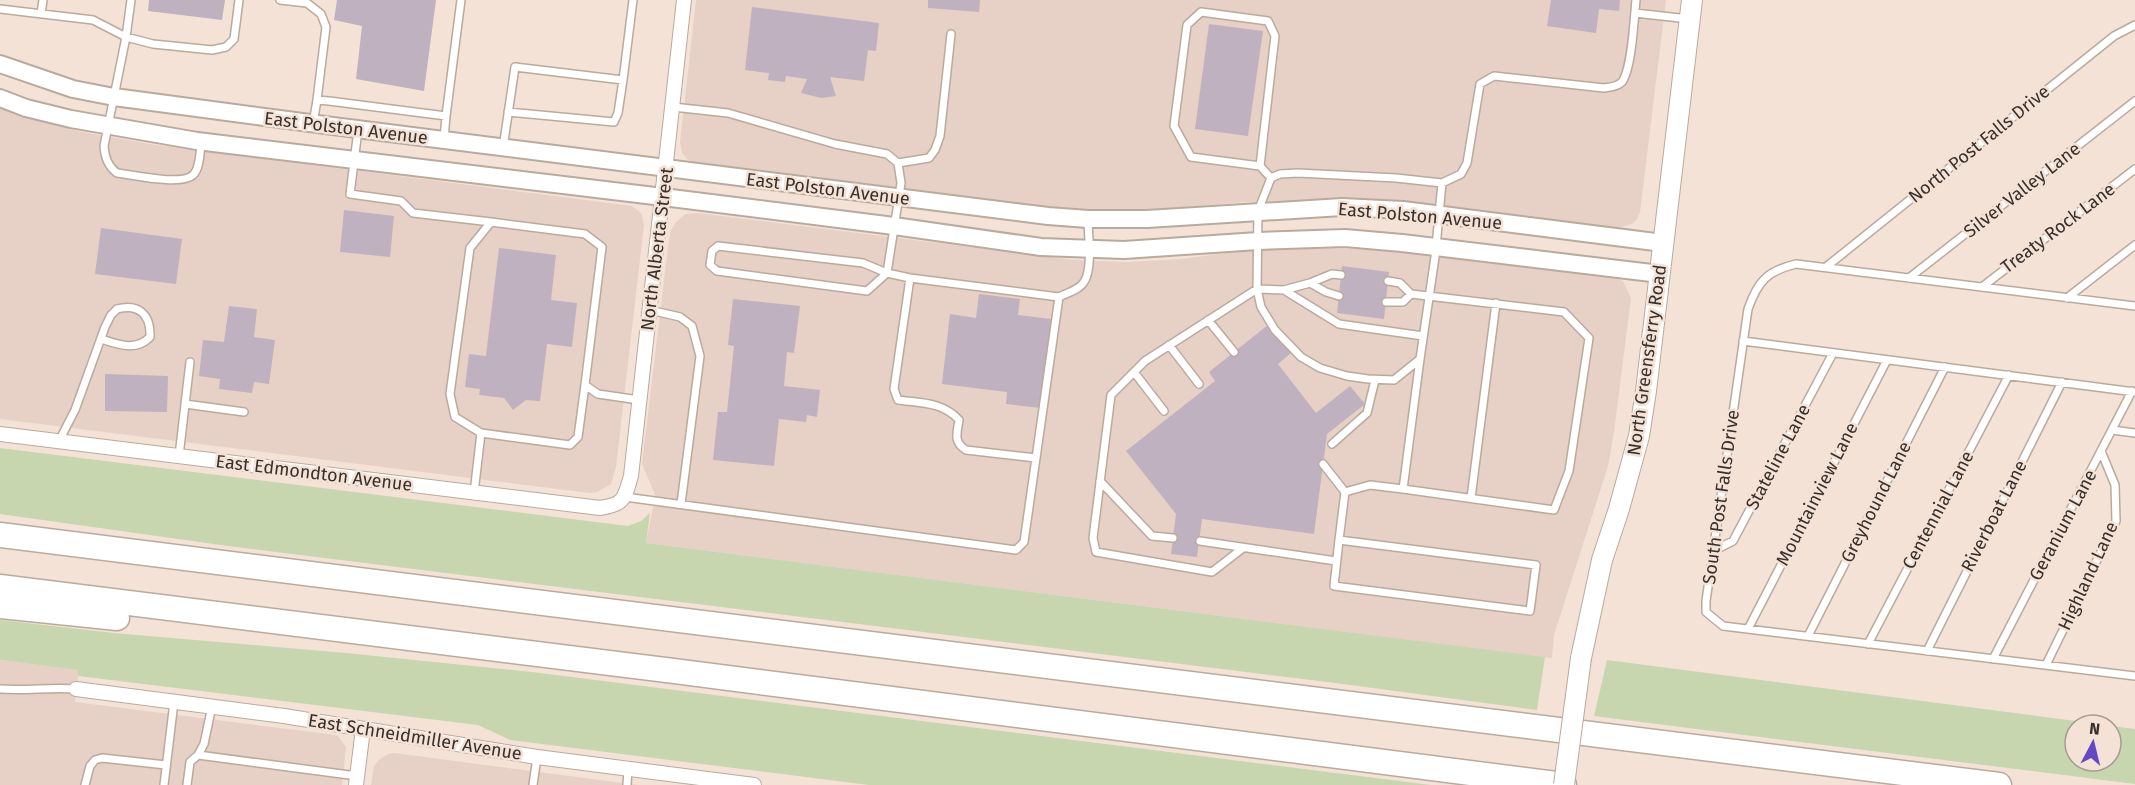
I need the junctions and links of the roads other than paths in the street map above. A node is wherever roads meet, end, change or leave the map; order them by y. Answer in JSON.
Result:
{"nodes":[{"id":1,"x":43,"y":0,"type":"edge"},
{"id":2,"x":131,"y":0,"type":"edge"},
{"id":3,"x":239,"y":0,"type":"edge"},
{"id":4,"x":280,"y":0,"type":"edge"},
{"id":5,"x":461,"y":0,"type":"edge"},
{"id":6,"x":633,"y":0,"type":"edge"},
{"id":7,"x":684,"y":0,"type":"edge"},
{"id":8,"x":1636,"y":0,"type":"edge"},
{"id":9,"x":0,"y":9,"type":"edge"},
{"id":10,"x":1690,"y":10,"type":"edge"},
{"id":11,"x":1635,"y":13,"type":"junction"},
{"id":12,"x":41,"y":14,"type":"junction"},
{"id":13,"x":2135,"y":25,"type":"edge"},
{"id":14,"x":951,"y":34,"type":"dead end"},
{"id":15,"x":126,"y":37,"type":"junction"},
{"id":16,"x":0,"y":64,"type":"edge"},
{"id":17,"x":623,"y":80,"type":"junction"},
{"id":18,"x":114,"y":97,"type":"junction"},
{"id":19,"x":0,"y":98,"type":"edge"},
{"id":20,"x":317,"y":100,"type":"junction"},
{"id":21,"x":2135,"y":101,"type":"edge"},
{"id":22,"x":673,"y":106,"type":"junction"},
{"id":23,"x":508,"y":112,"type":"junction"},
{"id":24,"x":446,"y":116,"type":"junction"},
{"id":25,"x":313,"y":124,"type":"junction"},
{"id":26,"x":108,"y":127,"type":"junction"},
{"id":27,"x":358,"y":129,"type":"junction"},
{"id":28,"x":444,"y":140,"type":"junction"},
{"id":29,"x":201,"y":141,"type":"junction"},
{"id":30,"x":503,"y":148,"type":"junction"},
{"id":31,"x":354,"y":160,"type":"junction"},
{"id":32,"x":898,"y":163,"type":"junction"},
{"id":33,"x":1260,"y":166,"type":"junction"},
{"id":34,"x":666,"y":168,"type":"junction"},
{"id":35,"x":2135,"y":169,"type":"edge"},
{"id":36,"x":1271,"y":178,"type":"junction"},
{"id":37,"x":1442,"y":183,"type":"junction"},
{"id":38,"x":663,"y":196,"type":"junction"},
{"id":39,"x":898,"y":198,"type":"junction"},
{"id":40,"x":1258,"y":211,"type":"junction"},
{"id":41,"x":1440,"y":215,"type":"junction"},
{"id":42,"x":1088,"y":219,"type":"junction"},
{"id":43,"x":491,"y":222,"type":"junction"},
{"id":44,"x":894,"y":226,"type":"junction"},
{"id":45,"x":1258,"y":241,"type":"junction"},
{"id":46,"x":1663,"y":243,"type":"junction"},
{"id":47,"x":2135,"y":245,"type":"edge"},
{"id":48,"x":1436,"y":247,"type":"junction"},
{"id":49,"x":1088,"y":250,"type":"junction"},
{"id":50,"x":1826,"y":267,"type":"junction"},
{"id":51,"x":887,"y":273,"type":"junction"},
{"id":52,"x":1660,"y":274,"type":"junction"},
{"id":53,"x":1341,"y":275,"type":"dead end"},
{"id":54,"x":910,"y":278,"type":"junction"},
{"id":55,"x":1908,"y":278,"type":"junction"},
{"id":56,"x":1388,"y":281,"type":"dead end"},
{"id":57,"x":1310,"y":283,"type":"junction"},
{"id":58,"x":1982,"y":287,"type":"junction"},
{"id":59,"x":1257,"y":289,"type":"junction"},
{"id":60,"x":1284,"y":290,"type":"junction"},
{"id":61,"x":1411,"y":294,"type":"junction"},
{"id":62,"x":1430,"y":295,"type":"junction"},
{"id":63,"x":1339,"y":296,"type":"dead end"},
{"id":64,"x":1059,"y":297,"type":"junction"},
{"id":65,"x":2067,"y":298,"type":"junction"},
{"id":66,"x":1386,"y":302,"type":"dead end"},
{"id":67,"x":1496,"y":303,"type":"junction"},
{"id":68,"x":2135,"y":306,"type":"edge"},
{"id":69,"x":650,"y":310,"type":"junction"},
{"id":70,"x":1208,"y":320,"type":"junction"},
{"id":71,"x":1423,"y":336,"type":"junction"},
{"id":72,"x":100,"y":339,"type":"junction"},
{"id":73,"x":1743,"y":341,"type":"junction"},
{"id":74,"x":1169,"y":345,"type":"junction"},
{"id":75,"x":1234,"y":352,"type":"dead end"},
{"id":76,"x":1833,"y":353,"type":"junction"},
{"id":77,"x":1420,"y":359,"type":"junction"},
{"id":78,"x":1887,"y":360,"type":"junction"},
{"id":79,"x":190,"y":362,"type":"dead end"},
{"id":80,"x":1945,"y":367,"type":"junction"},
{"id":81,"x":1134,"y":372,"type":"junction"},
{"id":82,"x":2009,"y":375,"type":"junction"},
{"id":83,"x":1375,"y":380,"type":"junction"},
{"id":84,"x":2062,"y":382,"type":"junction"},
{"id":85,"x":1199,"y":384,"type":"dead end"},
{"id":86,"x":585,"y":386,"type":"junction"},
{"id":87,"x":2134,"y":392,"type":"edge"},
{"id":88,"x":639,"y":400,"type":"junction"},
{"id":89,"x":185,"y":404,"type":"junction"},
{"id":90,"x":1164,"y":411,"type":"dead end"},
{"id":91,"x":244,"y":412,"type":"dead end"},
{"id":92,"x":2112,"y":430,"type":"junction"},
{"id":93,"x":481,"y":433,"type":"junction"},
{"id":94,"x":2135,"y":433,"type":"edge"},
{"id":95,"x":0,"y":434,"type":"edge"},
{"id":96,"x":59,"y":441,"type":"junction"},
{"id":97,"x":1332,"y":444,"type":"dead end"},
{"id":98,"x":2101,"y":451,"type":"junction"},
{"id":99,"x":179,"y":456,"type":"junction"},
{"id":100,"x":1036,"y":459,"type":"junction"},
{"id":101,"x":1323,"y":464,"type":"dead end"},
{"id":102,"x":1100,"y":482,"type":"junction"},
{"id":103,"x":1403,"y":489,"type":"junction"},
{"id":104,"x":1345,"y":492,"type":"junction"},
{"id":105,"x":474,"y":493,"type":"junction"},
{"id":106,"x":625,"y":497,"type":"junction"},
{"id":107,"x":1471,"y":498,"type":"junction"},
{"id":108,"x":681,"y":504,"type":"junction"},
{"id":109,"x":0,"y":528,"type":"edge"},
{"id":110,"x":0,"y":535,"type":"edge"},
{"id":111,"x":1173,"y":538,"type":"dead end"},
{"id":112,"x":1339,"y":540,"type":"junction"},
{"id":113,"x":1200,"y":541,"type":"dead end"},
{"id":114,"x":96,"y":547,"type":"junction"},
{"id":115,"x":1243,"y":548,"type":"junction"},
{"id":116,"x":1713,"y":551,"type":"junction"},
{"id":117,"x":1336,"y":561,"type":"junction"},
{"id":118,"x":0,"y":587,"type":"edge"},
{"id":119,"x":0,"y":606,"type":"edge"},
{"id":120,"x":1748,"y":629,"type":"junction"},
{"id":121,"x":1808,"y":636,"type":"junction"},
{"id":122,"x":462,"y":643,"type":"junction"},
{"id":123,"x":1868,"y":644,"type":"junction"},
{"id":124,"x":1927,"y":651,"type":"junction"},
{"id":125,"x":1993,"y":659,"type":"junction"},
{"id":126,"x":2046,"y":665,"type":"junction"},
{"id":127,"x":2135,"y":676,"type":"edge"},
{"id":128,"x":0,"y":689,"type":"edge"},
{"id":129,"x":76,"y":689,"type":"joint"},
{"id":130,"x":174,"y":702,"type":"junction"},
{"id":131,"x":212,"y":706,"type":"junction"},
{"id":132,"x":363,"y":729,"type":"junction"},
{"id":133,"x":198,"y":755,"type":"junction"},
{"id":134,"x":537,"y":757,"type":"junction"},
{"id":135,"x":166,"y":765,"type":"junction"},
{"id":136,"x":628,"y":769,"type":"junction"},
{"id":137,"x":357,"y":781,"type":"edge"},
{"id":138,"x":85,"y":785,"type":"edge"},
{"id":139,"x":164,"y":785,"type":"edge"},
{"id":140,"x":186,"y":785,"type":"edge"},
{"id":141,"x":533,"y":785,"type":"edge"},
{"id":142,"x":627,"y":785,"type":"edge"},
{"id":143,"x":754,"y":785,"type":"edge"},
{"id":144,"x":1564,"y":785,"type":"edge"},
{"id":145,"x":1999,"y":785,"type":"edge"}],
"edges":[{"from":1,"to":12,"type":"lane"},
{"from":2,"to":15,"type":"lane"},
{"from":3,"to":15,"type":"lane"},
{"from":4,"to":20,"type":"lane"},
{"from":5,"to":24,"type":"lane"},
{"from":6,"to":17,"type":"lane"},
{"from":7,"to":22,"type":"street","name":"North Alberta Street"},
{"from":8,"to":11,"type":"lane"},
{"from":9,"to":12,"type":"lane"},
{"from":10,"to":11,"type":"lane"},
{"from":10,"to":46,"type":"main road","name":"North Greensferry Road"},
{"from":11,"to":37,"type":"lane"},
{"from":12,"to":15,"type":"lane"},
{"from":13,"to":50,"type":"lane","name":"North Post Falls Drive"},
{"from":14,"to":32,"type":"lane"},
{"from":15,"to":18,"type":"lane"},
{"from":16,"to":18,"type":"street","name":"East Polston Avenue"},
{"from":17,"to":23,"type":"lane"},
{"from":17,"to":23,"type":"lane"},
{"from":18,"to":25,"type":"street","name":"East Polston Avenue"},
{"from":18,"to":26,"type":"lane"},
{"from":19,"to":26,"type":"street","name":"East Polston Avenue"},
{"from":20,"to":24,"type":"lane"},
{"from":20,"to":25,"type":"lane"},
{"from":21,"to":55,"type":"lane","name":"Silver Valley Lane"},
{"from":22,"to":32,"type":"lane"},
{"from":22,"to":34,"type":"street","name":"North Alberta Street"},
{"from":23,"to":30,"type":"lane"},
{"from":24,"to":28,"type":"lane"},
{"from":25,"to":27,"type":"street","name":"East Polston Avenue"},
{"from":26,"to":29,"type":"street","name":"East Polston Avenue"},
{"from":26,"to":29,"type":"lane"},
{"from":27,"to":28,"type":"street","name":"East Polston Avenue"},
{"from":27,"to":31,"type":"lane"},
{"from":28,"to":30,"type":"street","name":"East Polston Avenue"},
{"from":29,"to":31,"type":"street","name":"East Polston Avenue"},
{"from":30,"to":34,"type":"street","name":"East Polston Avenue"},
{"from":31,"to":38,"type":"street","name":"East Polston Avenue"},
{"from":31,"to":43,"type":"lane"},
{"from":32,"to":39,"type":"lane"},
{"from":33,"to":33,"type":"lane"},
{"from":33,"to":36,"type":"lane"},
{"from":34,"to":38,"type":"street","name":"North Alberta Street"},
{"from":34,"to":39,"type":"street","name":"East Polston Avenue"},
{"from":35,"to":58,"type":"lane","name":"Treaty Rock Lane"},
{"from":36,"to":37,"type":"lane"},
{"from":36,"to":40,"type":"lane"},
{"from":37,"to":41,"type":"lane"},
{"from":38,"to":44,"type":"street","name":"East Polston Avenue"},
{"from":38,"to":69,"type":"street","name":"North Alberta Street"},
{"from":39,"to":42,"type":"street","name":"East Polston Avenue"},
{"from":39,"to":44,"type":"lane"},
{"from":40,"to":41,"type":"street","name":"East Polston Avenue"},
{"from":40,"to":42,"type":"street","name":"East Polston Avenue"},
{"from":40,"to":45,"type":"lane"},
{"from":41,"to":46,"type":"street","name":"East Polston Avenue"},
{"from":41,"to":48,"type":"lane"},
{"from":42,"to":49,"type":"lane"},
{"from":43,"to":86,"type":"lane"},
{"from":43,"to":93,"type":"lane"},
{"from":44,"to":49,"type":"street","name":"East Polston Avenue"},
{"from":44,"to":51,"type":"lane"},
{"from":45,"to":48,"type":"street","name":"East Polston Avenue"},
{"from":45,"to":49,"type":"street","name":"East Polston Avenue"},
{"from":45,"to":59,"type":"lane"},
{"from":46,"to":52,"type":"main road","name":"North Greensferry Road"},
{"from":47,"to":65,"type":"lane"},
{"from":48,"to":52,"type":"street","name":"East Polston Avenue"},
{"from":48,"to":62,"type":"lane"},
{"from":49,"to":64,"type":"lane"},
{"from":50,"to":55,"type":"lane"},
{"from":50,"to":73,"type":"lane"},
{"from":51,"to":51,"type":"lane"},
{"from":51,"to":54,"type":"lane"},
{"from":52,"to":144,"type":"main road","name":"North Greensferry Road","bridge":true},
{"from":53,"to":57,"type":"lane"},
{"from":54,"to":64,"type":"lane"},
{"from":54,"to":100,"type":"lane"},
{"from":55,"to":58,"type":"lane"},
{"from":56,"to":61,"type":"lane"},
{"from":57,"to":60,"type":"lane"},
{"from":57,"to":63,"type":"lane"},
{"from":58,"to":65,"type":"lane"},
{"from":59,"to":60,"type":"lane"},
{"from":59,"to":70,"type":"lane"},
{"from":59,"to":83,"type":"lane"},
{"from":60,"to":71,"type":"lane"},
{"from":61,"to":62,"type":"lane"},
{"from":61,"to":66,"type":"lane"},
{"from":62,"to":67,"type":"lane"},
{"from":62,"to":71,"type":"lane"},
{"from":64,"to":100,"type":"lane"},
{"from":65,"to":68,"type":"lane"},
{"from":67,"to":107,"type":"lane"},
{"from":67,"to":107,"type":"lane"},
{"from":69,"to":88,"type":"street","name":"North Alberta Street"},
{"from":69,"to":108,"type":"lane"},
{"from":70,"to":74,"type":"lane"},
{"from":70,"to":75,"type":"lane"},
{"from":71,"to":77,"type":"lane"},
{"from":72,"to":72,"type":"lane"},
{"from":72,"to":96,"type":"lane"},
{"from":73,"to":76,"type":"lane"},
{"from":73,"to":116,"type":"lane","name":"South Post Falls Drive"},
{"from":74,"to":81,"type":"lane"},
{"from":74,"to":85,"type":"lane"},
{"from":76,"to":78,"type":"lane"},
{"from":76,"to":116,"type":"lane","name":"Stateline Lane"},
{"from":77,"to":83,"type":"lane"},
{"from":77,"to":103,"type":"lane"},
{"from":78,"to":80,"type":"lane"},
{"from":78,"to":120,"type":"lane","name":"Mountainview Lane"},
{"from":79,"to":89,"type":"lane"},
{"from":80,"to":82,"type":"lane"},
{"from":80,"to":121,"type":"lane","name":"Greyhound Lane"},
{"from":81,"to":90,"type":"lane"},
{"from":81,"to":102,"type":"lane"},
{"from":82,"to":84,"type":"lane"},
{"from":82,"to":123,"type":"lane","name":"Centennial Lane"},
{"from":83,"to":97,"type":"lane"},
{"from":84,"to":87,"type":"lane"},
{"from":84,"to":124,"type":"lane","name":"Riverboat Lane"},
{"from":86,"to":88,"type":"lane"},
{"from":86,"to":93,"type":"lane"},
{"from":87,"to":92,"type":"lane","name":"Geranium Lane"},
{"from":88,"to":106,"type":"street","name":"North Alberta Street"},
{"from":89,"to":91,"type":"lane"},
{"from":89,"to":99,"type":"lane"},
{"from":92,"to":94,"type":"lane"},
{"from":92,"to":98,"type":"lane","name":"Geranium Lane"},
{"from":93,"to":105,"type":"lane"},
{"from":95,"to":96,"type":"street","name":"East Edmondton Avenue"},
{"from":96,"to":99,"type":"street","name":"East Edmondton Avenue"},
{"from":98,"to":125,"type":"lane","name":"Geranium Lane"},
{"from":98,"to":126,"type":"lane","name":"Highland Lane"},
{"from":99,"to":105,"type":"street","name":"East Edmondton Avenue"},
{"from":100,"to":108,"type":"lane"},
{"from":101,"to":104,"type":"lane"},
{"from":102,"to":111,"type":"lane"},
{"from":102,"to":115,"type":"lane"},
{"from":103,"to":104,"type":"lane"},
{"from":103,"to":107,"type":"lane"},
{"from":104,"to":112,"type":"lane"},
{"from":105,"to":106,"type":"street","name":"East Edmondton Avenue"},
{"from":106,"to":108,"type":"lane"},
{"from":109,"to":114,"type":"highway"},
{"from":110,"to":114,"type":"highway"},
{"from":112,"to":117,"type":"lane"},
{"from":112,"to":117,"type":"lane"},
{"from":113,"to":115,"type":"lane"},
{"from":114,"to":145,"type":"highway"},
{"from":115,"to":117,"type":"lane"},
{"from":116,"to":120,"type":"lane","name":"South Post Falls Drive"},
{"from":118,"to":122,"type":"highway"},
{"from":119,"to":122,"type":"highway"},
{"from":120,"to":121,"type":"lane","name":"South Post Falls Drive"},
{"from":121,"to":123,"type":"lane","name":"South Post Falls Drive"},
{"from":122,"to":144,"type":"highway"},
{"from":123,"to":124,"type":"lane","name":"South Post Falls Drive"},
{"from":124,"to":125,"type":"lane","name":"South Post Falls Drive"},
{"from":125,"to":126,"type":"lane","name":"South Post Falls Drive"},
{"from":126,"to":127,"type":"lane","name":"South Post Falls Drive"},
{"from":128,"to":129,"type":"lane"},
{"from":129,"to":130,"type":"street","name":"East Schneidmiller Avenue"},
{"from":130,"to":131,"type":"street","name":"East Schneidmiller Avenue"},
{"from":130,"to":135,"type":"lane"},
{"from":131,"to":132,"type":"street","name":"East Schneidmiller Avenue"},
{"from":131,"to":133,"type":"lane"},
{"from":132,"to":134,"type":"street","name":"East Schneidmiller Avenue"},
{"from":132,"to":137,"type":"street"},
{"from":133,"to":137,"type":"lane"},
{"from":133,"to":140,"type":"lane"},
{"from":134,"to":136,"type":"street","name":"East Schneidmiller Avenue"},
{"from":134,"to":141,"type":"lane"},
{"from":135,"to":138,"type":"lane"},
{"from":135,"to":139,"type":"lane"},
{"from":136,"to":142,"type":"lane"},
{"from":136,"to":143,"type":"street","name":"East Schneidmiller Avenue"}]}
